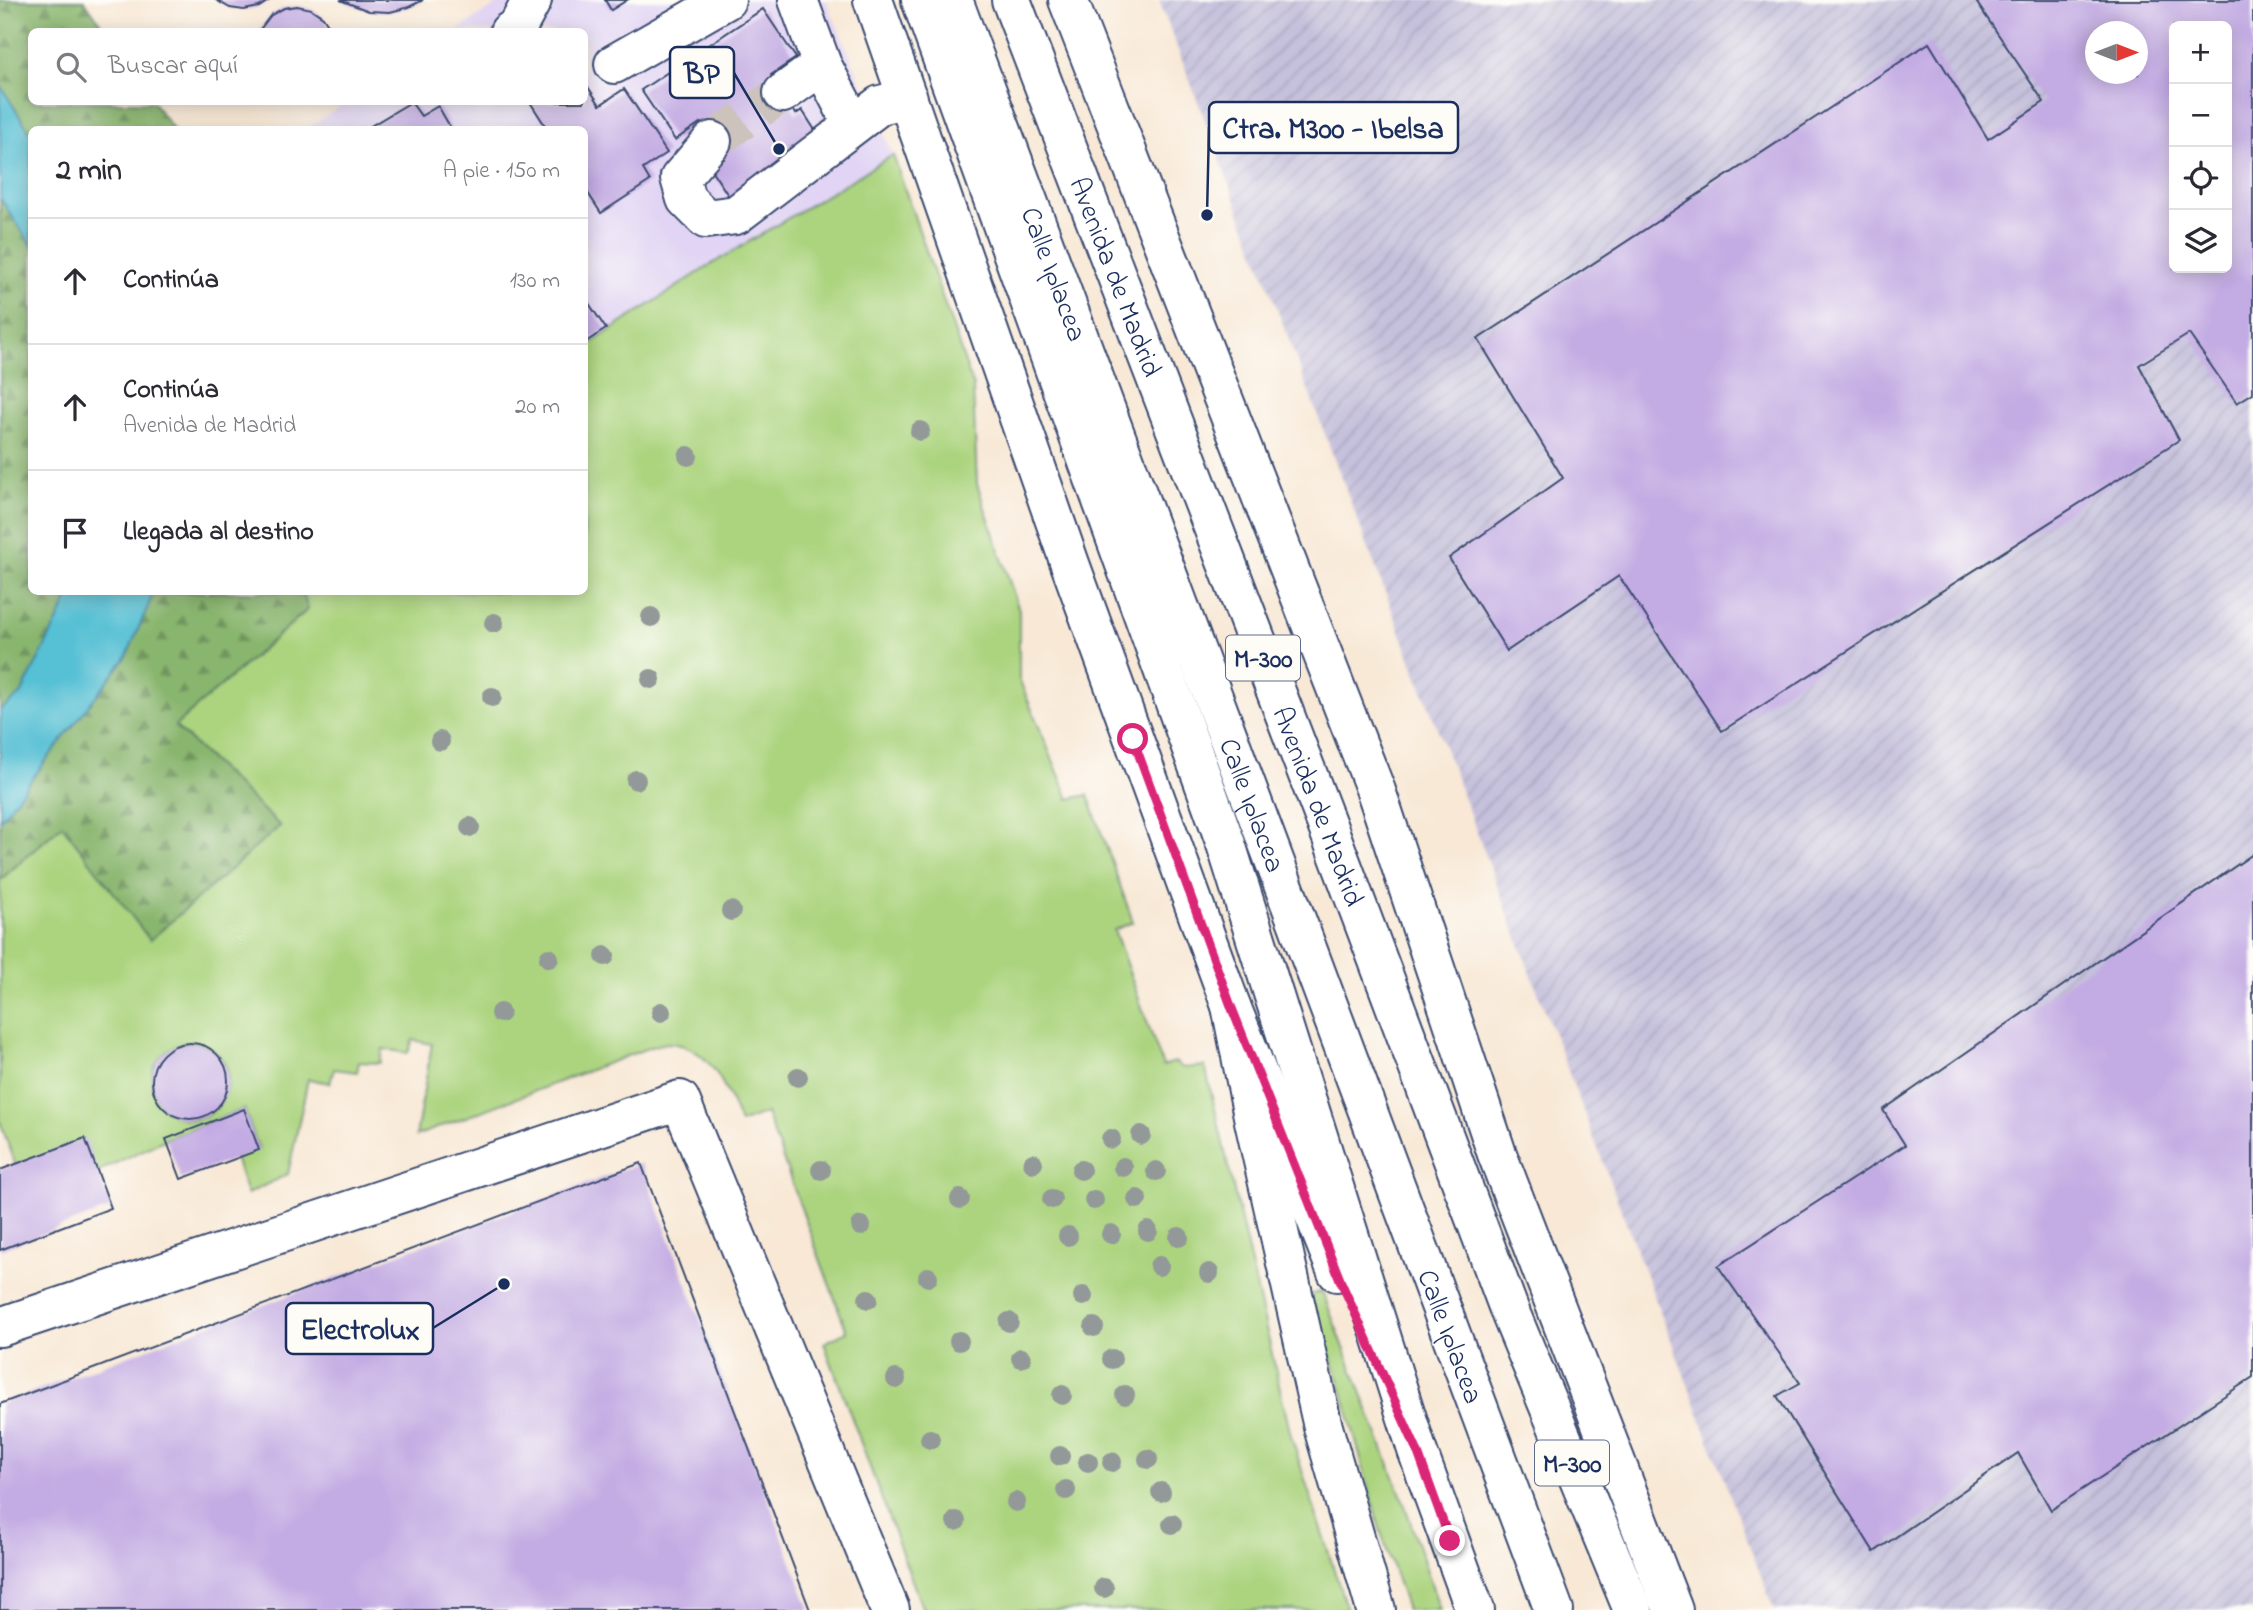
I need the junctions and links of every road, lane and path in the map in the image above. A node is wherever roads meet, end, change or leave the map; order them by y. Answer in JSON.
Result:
{"nodes":[{"id":1,"x":532,"y":0,"type":"edge"},
{"id":2,"x":726,"y":0,"type":"edge"},
{"id":3,"x":798,"y":0,"type":"edge"},
{"id":4,"x":873,"y":0,"type":"edge"},
{"id":5,"x":921,"y":0,"type":"edge"},
{"id":6,"x":953,"y":0,"type":"edge"},
{"id":7,"x":1011,"y":0,"type":"edge"},
{"id":8,"x":1068,"y":0,"type":"edge"},
{"id":9,"x":515,"y":28,"type":"edge"},
{"id":10,"x":614,"y":64,"type":"dead end"},
{"id":11,"x":822,"y":65,"type":"junction"},
{"id":12,"x":783,"y":93,"type":"tunnel mouth"},
{"id":13,"x":908,"y":97,"type":"junction"},
{"id":14,"x":853,"y":125,"type":"junction"},
{"id":15,"x":712,"y":141,"type":"tunnel mouth"},
{"id":16,"x":1231,"y":1006,"type":"junction"},
{"id":17,"x":1512,"y":1317,"type":"junction"},
{"id":18,"x":0,"y":1326,"type":"edge"},
{"id":19,"x":1417,"y":1450,"type":"junction"},
{"id":20,"x":890,"y":1610,"type":"edge"},
{"id":21,"x":1377,"y":1610,"type":"edge"},
{"id":22,"x":1475,"y":1610,"type":"edge"},
{"id":23,"x":1554,"y":1610,"type":"edge"},
{"id":24,"x":1615,"y":1610,"type":"edge"},
{"id":25,"x":1633,"y":1610,"type":"edge"},
{"id":26,"x":1673,"y":1610,"type":"edge"}],
"edges":[{"from":1,"to":9,"type":"main road"},
{"from":2,"to":10,"type":"main road"},
{"from":3,"to":11,"type":"main road"},
{"from":4,"to":13,"type":"main road"},
{"from":5,"to":19,"type":"main road"},
{"from":6,"to":23,"type":"main road","name":"Calle Iplacea"},
{"from":7,"to":17,"type":"main road","name":"Avenida de Madrid","number":"M-300"},
{"from":8,"to":26,"type":"main road"},
{"from":11,"to":12,"type":"main road"},
{"from":11,"to":14,"type":"main road"},
{"from":13,"to":14,"type":"main road"},
{"from":13,"to":16,"type":"main road"},
{"from":14,"to":15,"type":"main road"},
{"from":16,"to":19,"type":"main road"},
{"from":16,"to":21,"type":"main road"},
{"from":17,"to":24,"type":"main road"},
{"from":17,"to":25,"type":"main road","name":"Avenida de Madrid","number":"M-300"},
{"from":18,"to":20,"type":"main road"},
{"from":19,"to":22,"type":"main road"}]}
